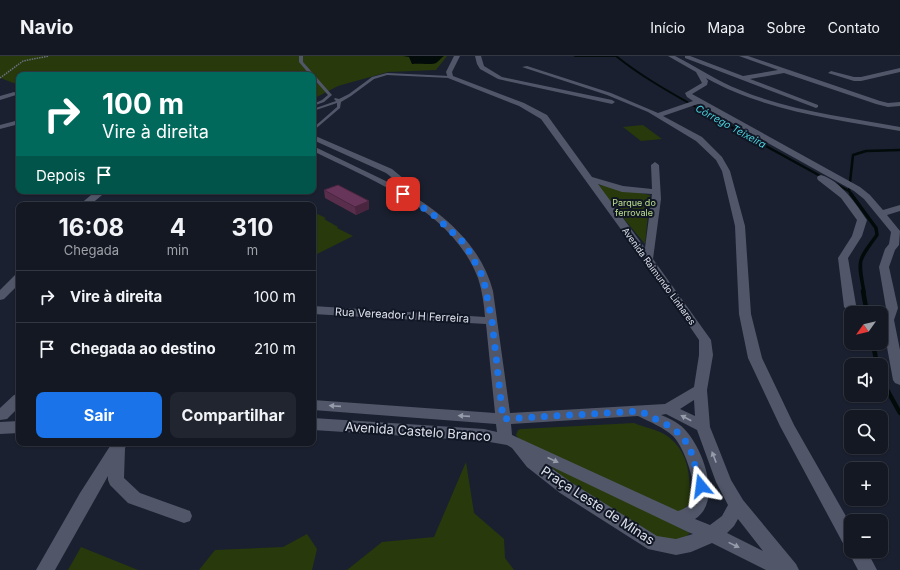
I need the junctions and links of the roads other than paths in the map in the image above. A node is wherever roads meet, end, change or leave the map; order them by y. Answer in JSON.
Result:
{"nodes":[{"id":1,"x":301,"y":56,"type":"edge"},
{"id":2,"x":457,"y":56,"type":"edge"},
{"id":3,"x":478,"y":56,"type":"edge"},
{"id":4,"x":671,"y":56,"type":"edge"},
{"id":5,"x":684,"y":56,"type":"edge"},
{"id":6,"x":742,"y":56,"type":"edge"},
{"id":7,"x":525,"y":67,"type":"dead end"},
{"id":8,"x":718,"y":70,"type":"junction"},
{"id":9,"x":900,"y":70,"type":"edge"},
{"id":10,"x":786,"y":71,"type":"junction"},
{"id":11,"x":310,"y":72,"type":"edge"},
{"id":12,"x":700,"y":72,"type":"junction"},
{"id":13,"x":831,"y":72,"type":"dead end"},
{"id":14,"x":450,"y":77,"type":"junction"},
{"id":15,"x":742,"y":78,"type":"junction"},
{"id":16,"x":316,"y":79,"type":"edge"},
{"id":17,"x":14,"y":94,"type":"dead end"},
{"id":18,"x":330,"y":95,"type":"junction"},
{"id":19,"x":0,"y":98,"type":"edge"},
{"id":20,"x":339,"y":101,"type":"junction"},
{"id":21,"x":692,"y":101,"type":"junction"},
{"id":22,"x":316,"y":104,"type":"edge"},
{"id":23,"x":900,"y":104,"type":"edge"},
{"id":24,"x":816,"y":106,"type":"dead end"},
{"id":25,"x":316,"y":109,"type":"edge"},
{"id":26,"x":650,"y":111,"type":"junction"},
{"id":27,"x":657,"y":115,"type":"junction"},
{"id":28,"x":16,"y":123,"type":"edge"},
{"id":29,"x":0,"y":127,"type":"edge"},
{"id":30,"x":316,"y":127,"type":"edge"},
{"id":31,"x":900,"y":129,"type":"edge"},
{"id":32,"x":316,"y":138,"type":"edge"},
{"id":33,"x":316,"y":150,"type":"edge"},
{"id":34,"x":351,"y":154,"type":"junction"},
{"id":35,"x":336,"y":160,"type":"junction"},
{"id":36,"x":366,"y":161,"type":"junction"},
{"id":37,"x":655,"y":165,"type":"dead end"},
{"id":38,"x":350,"y":167,"type":"junction"},
{"id":39,"x":589,"y":179,"type":"junction"},
{"id":40,"x":392,"y":187,"type":"junction"},
{"id":41,"x":656,"y":192,"type":"junction"},
{"id":42,"x":98,"y":194,"type":"edge"},
{"id":43,"x":88,"y":202,"type":"edge"},
{"id":44,"x":900,"y":208,"type":"edge"},
{"id":45,"x":882,"y":214,"type":"junction"},
{"id":46,"x":648,"y":260,"type":"junction"},
{"id":47,"x":16,"y":280,"type":"edge"},
{"id":48,"x":0,"y":297,"type":"edge"},
{"id":49,"x":850,"y":306,"type":"edge"},
{"id":50,"x":316,"y":310,"type":"edge"},
{"id":51,"x":890,"y":312,"type":"edge"},
{"id":52,"x":492,"y":321,"type":"junction"},
{"id":53,"x":900,"y":380,"type":"edge"},
{"id":54,"x":700,"y":390,"type":"junction"},
{"id":55,"x":16,"y":402,"type":"edge"},
{"id":56,"x":316,"y":405,"type":"edge"},
{"id":57,"x":668,"y":408,"type":"junction"},
{"id":58,"x":640,"y":411,"type":"junction"},
{"id":59,"x":16,"y":414,"type":"edge"},
{"id":60,"x":1,"y":419,"type":"edge"},
{"id":61,"x":503,"y":419,"type":"junction"},
{"id":62,"x":316,"y":424,"type":"edge"},
{"id":63,"x":16,"y":426,"type":"edge"},
{"id":64,"x":703,"y":427,"type":"junction"},
{"id":65,"x":510,"y":440,"type":"junction"},
{"id":66,"x":118,"y":446,"type":"edge"},
{"id":67,"x":119,"y":446,"type":"edge"},
{"id":68,"x":737,"y":505,"type":"junction"},
{"id":69,"x":184,"y":516,"type":"dead end"},
{"id":70,"x":678,"y":519,"type":"junction"},
{"id":71,"x":844,"y":528,"type":"edge"},
{"id":72,"x":712,"y":534,"type":"junction"},
{"id":73,"x":861,"y":558,"type":"edge"},
{"id":74,"x":45,"y":570,"type":"edge"},
{"id":75,"x":784,"y":570,"type":"edge"},
{"id":76,"x":790,"y":570,"type":"edge"},
{"id":77,"x":868,"y":570,"type":"edge"}],
"edges":[{"from":1,"to":11,"type":"lane"},
{"from":2,"to":14,"type":"street"},
{"from":3,"to":26,"type":"street"},
{"from":4,"to":12,"type":"street"},
{"from":5,"to":8,"type":"street"},
{"from":6,"to":10,"type":"street"},
{"from":7,"to":26,"type":"street"},
{"from":8,"to":12,"type":"street"},
{"from":8,"to":15,"type":"street"},
{"from":9,"to":13,"type":"street"},
{"from":10,"to":15,"type":"street"},
{"from":10,"to":23,"type":"street"},
{"from":12,"to":21,"type":"street"},
{"from":12,"to":31,"type":"street"},
{"from":14,"to":20,"type":"lane"},
{"from":14,"to":39,"type":"street","name":"Avenida Raimundo Linhares"},
{"from":15,"to":24,"type":"street"},
{"from":16,"to":18,"type":"lane"},
{"from":17,"to":19,"type":"street"},
{"from":18,"to":20,"type":"lane"},
{"from":18,"to":22,"type":"lane"},
{"from":20,"to":25,"type":"lane"},
{"from":20,"to":30,"type":"lane"},
{"from":21,"to":27,"type":"street"},
{"from":21,"to":45,"type":"street"},
{"from":21,"to":49,"type":"street"},
{"from":26,"to":27,"type":"street"},
{"from":27,"to":71,"type":"street"},
{"from":28,"to":29,"type":"street"},
{"from":32,"to":34,"type":"street"},
{"from":33,"to":35,"type":"street"},
{"from":34,"to":35,"type":"street"},
{"from":34,"to":36,"type":"street"},
{"from":35,"to":38,"type":"street"},
{"from":36,"to":38,"type":"street"},
{"from":36,"to":40,"type":"street"},
{"from":37,"to":41,"type":"street"},
{"from":38,"to":40,"type":"street"},
{"from":39,"to":41,"type":"street"},
{"from":39,"to":46,"type":"street","name":"Avenida Raimundo Linhares"},
{"from":40,"to":52,"type":"street"},
{"from":41,"to":46,"type":"street"},
{"from":42,"to":43,"type":"street"},
{"from":44,"to":45,"type":"street"},
{"from":45,"to":51,"type":"street"},
{"from":46,"to":54,"type":"street","name":"Avenida Raimundo Linhares"},
{"from":47,"to":48,"type":"street"},
{"from":50,"to":52,"type":"street","name":"Rua Vereador J H Ferreira"},
{"from":51,"to":53,"type":"street"},
{"from":52,"to":61,"type":"street"},
{"from":54,"to":57,"type":"street"},
{"from":54,"to":64,"type":"street","name":"Avenida Raimundo Linhares"},
{"from":55,"to":60,"type":"street"},
{"from":61,"to":56,"type":"street","name":"Avenida Castelo Branco","one_way":true},
{"from":57,"to":58,"type":"street"},
{"from":64,"to":57,"type":"street","one_way":true},
{"from":58,"to":61,"type":"street"},
{"from":58,"to":70,"type":"street"},
{"from":59,"to":60,"type":"street"},
{"from":60,"to":63,"type":"street"},
{"from":61,"to":65,"type":"street","name":"Avenida Castelo Branco"},
{"from":62,"to":65,"type":"street","name":"Avenida Castelo Branco"},
{"from":68,"to":64,"type":"street","name":"Avenida Raimundo Linhares","one_way":true},
{"from":65,"to":70,"type":"street","name":"Praça Leste de Minas","one_way":true},
{"from":65,"to":72,"type":"street","name":"Praça Leste de Minas"},
{"from":66,"to":74,"type":"street"},
{"from":67,"to":69,"type":"street"},
{"from":68,"to":72,"type":"street","name":"Praça Leste de Minas"},
{"from":68,"to":76,"type":"street","name":"Avenida Raimundo Linhares"},
{"from":70,"to":72,"type":"street","name":"Praça Leste de Minas"},
{"from":72,"to":75,"type":"street","name":"Praça Leste de Minas","one_way":true},
{"from":73,"to":77,"type":"street"}]}
